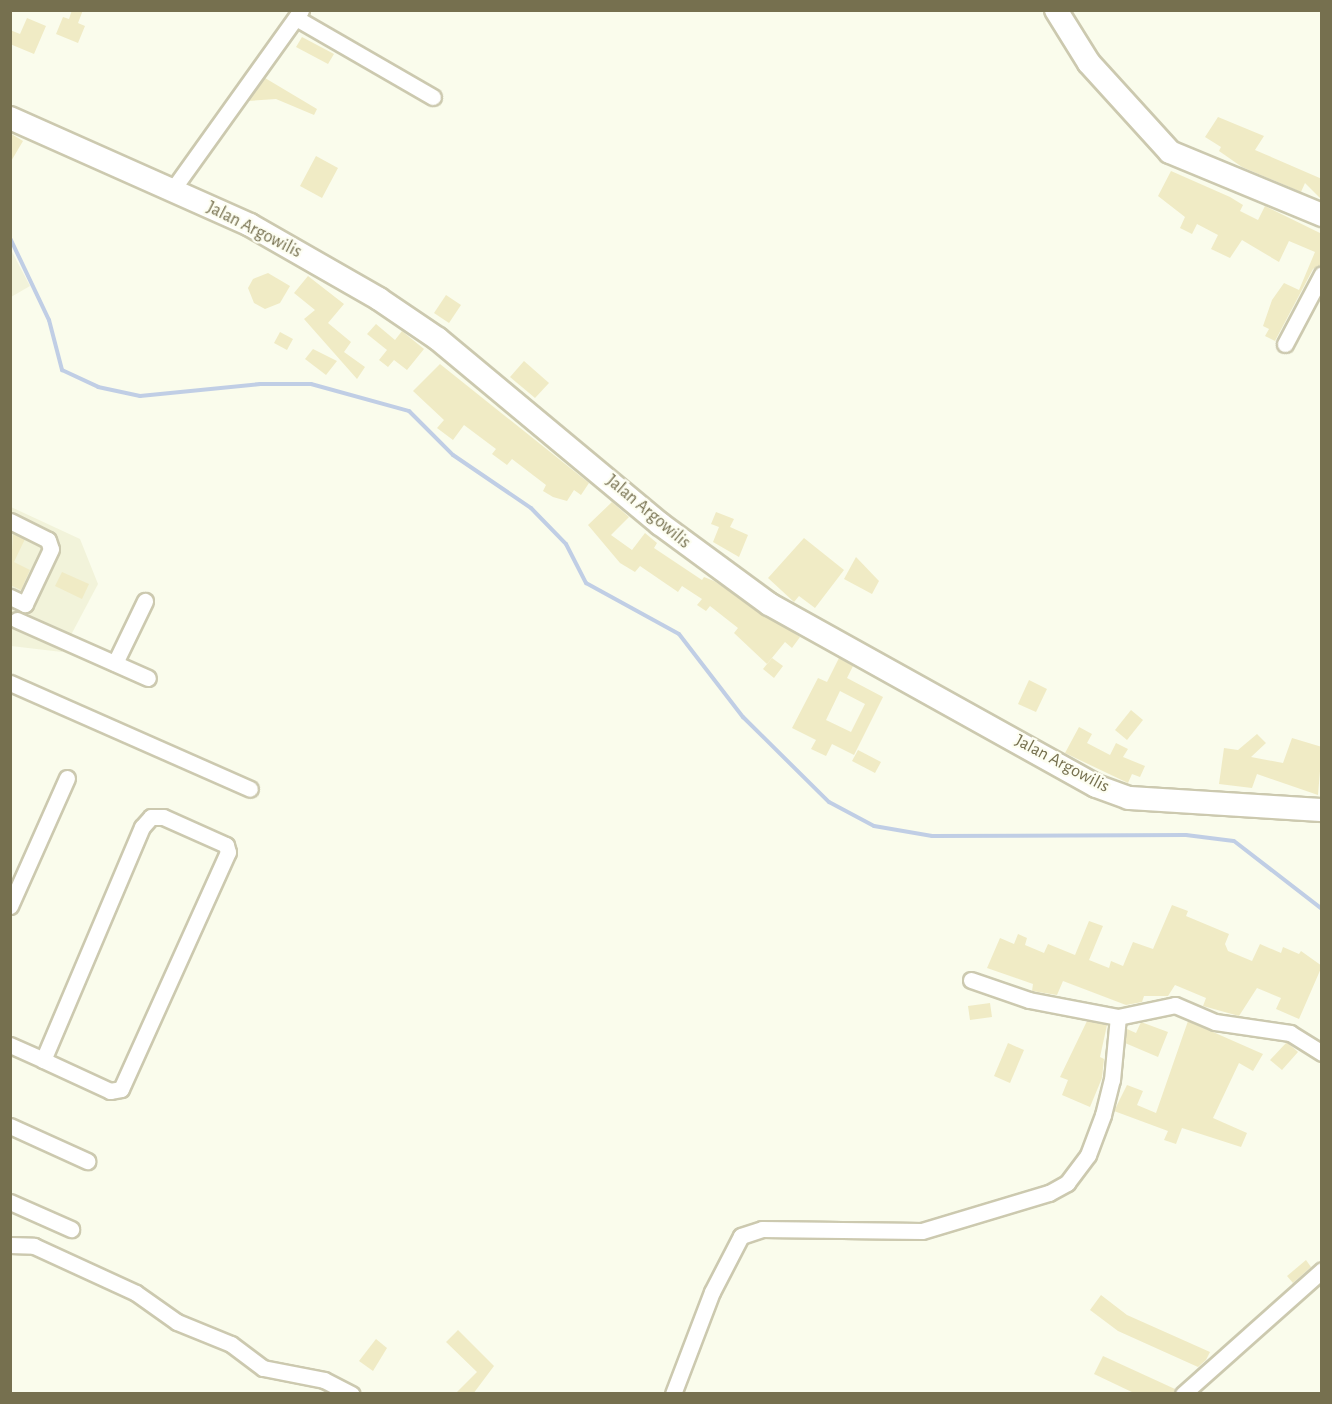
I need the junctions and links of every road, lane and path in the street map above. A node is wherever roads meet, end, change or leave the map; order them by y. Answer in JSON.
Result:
{"nodes":[{"id":1,"x":1056,"y":10,"type":"edge"},
{"id":2,"x":298,"y":14,"type":"edge"},
{"id":3,"x":433,"y":97,"type":"dead end"},
{"id":4,"x":10,"y":118,"type":"edge"},
{"id":5,"x":178,"y":182,"type":"junction"},
{"id":6,"x":1322,"y":215,"type":"edge"},
{"id":7,"x":1322,"y":274,"type":"edge"},
{"id":8,"x":1285,"y":344,"type":"dead end"},
{"id":9,"x":10,"y":521,"type":"edge"},
{"id":10,"x":10,"y":597,"type":"edge"},
{"id":11,"x":145,"y":601,"type":"dead end"},
{"id":12,"x":25,"y":604,"type":"junction"},
{"id":13,"x":14,"y":627,"type":"edge"},
{"id":14,"x":115,"y":663,"type":"junction"},
{"id":15,"x":148,"y":678,"type":"dead end"},
{"id":16,"x":10,"y":683,"type":"edge"},
{"id":17,"x":67,"y":778,"type":"dead end"},
{"id":18,"x":250,"y":789,"type":"dead end"},
{"id":19,"x":1322,"y":810,"type":"edge"},
{"id":20,"x":10,"y":906,"type":"edge"},
{"id":21,"x":971,"y":980,"type":"dead end"},
{"id":22,"x":1118,"y":1017,"type":"junction"},
{"id":23,"x":10,"y":1045,"type":"edge"},
{"id":24,"x":1322,"y":1053,"type":"edge"},
{"id":25,"x":43,"y":1060,"type":"junction"},
{"id":26,"x":10,"y":1126,"type":"edge"},
{"id":27,"x":87,"y":1161,"type":"dead end"},
{"id":28,"x":10,"y":1202,"type":"edge"},
{"id":29,"x":71,"y":1229,"type":"dead end"},
{"id":30,"x":10,"y":1245,"type":"edge"},
{"id":31,"x":1322,"y":1270,"type":"edge"},
{"id":32,"x":352,"y":1394,"type":"edge"},
{"id":33,"x":673,"y":1394,"type":"edge"},
{"id":34,"x":1183,"y":1394,"type":"edge"}],
"edges":[{"from":1,"to":6,"type":"street"},
{"from":2,"to":3,"type":"street"},
{"from":2,"to":5,"type":"street"},
{"from":4,"to":5,"type":"street","name":"Jalan Argowilis"},
{"from":5,"to":19,"type":"street","name":"Jalan Argowilis"},
{"from":7,"to":8,"type":"street"},
{"from":9,"to":12,"type":"street"},
{"from":10,"to":12,"type":"street"},
{"from":11,"to":14,"type":"street"},
{"from":12,"to":13,"type":"street"},
{"from":13,"to":14,"type":"street"},
{"from":14,"to":15,"type":"street"},
{"from":16,"to":18,"type":"street"},
{"from":17,"to":20,"type":"street"},
{"from":21,"to":22,"type":"street"},
{"from":22,"to":24,"type":"street"},
{"from":22,"to":33,"type":"street"},
{"from":23,"to":25,"type":"street"},
{"from":25,"to":25,"type":"street"},
{"from":26,"to":27,"type":"street"},
{"from":28,"to":29,"type":"street"},
{"from":30,"to":32,"type":"street"},
{"from":31,"to":34,"type":"street"}]}
